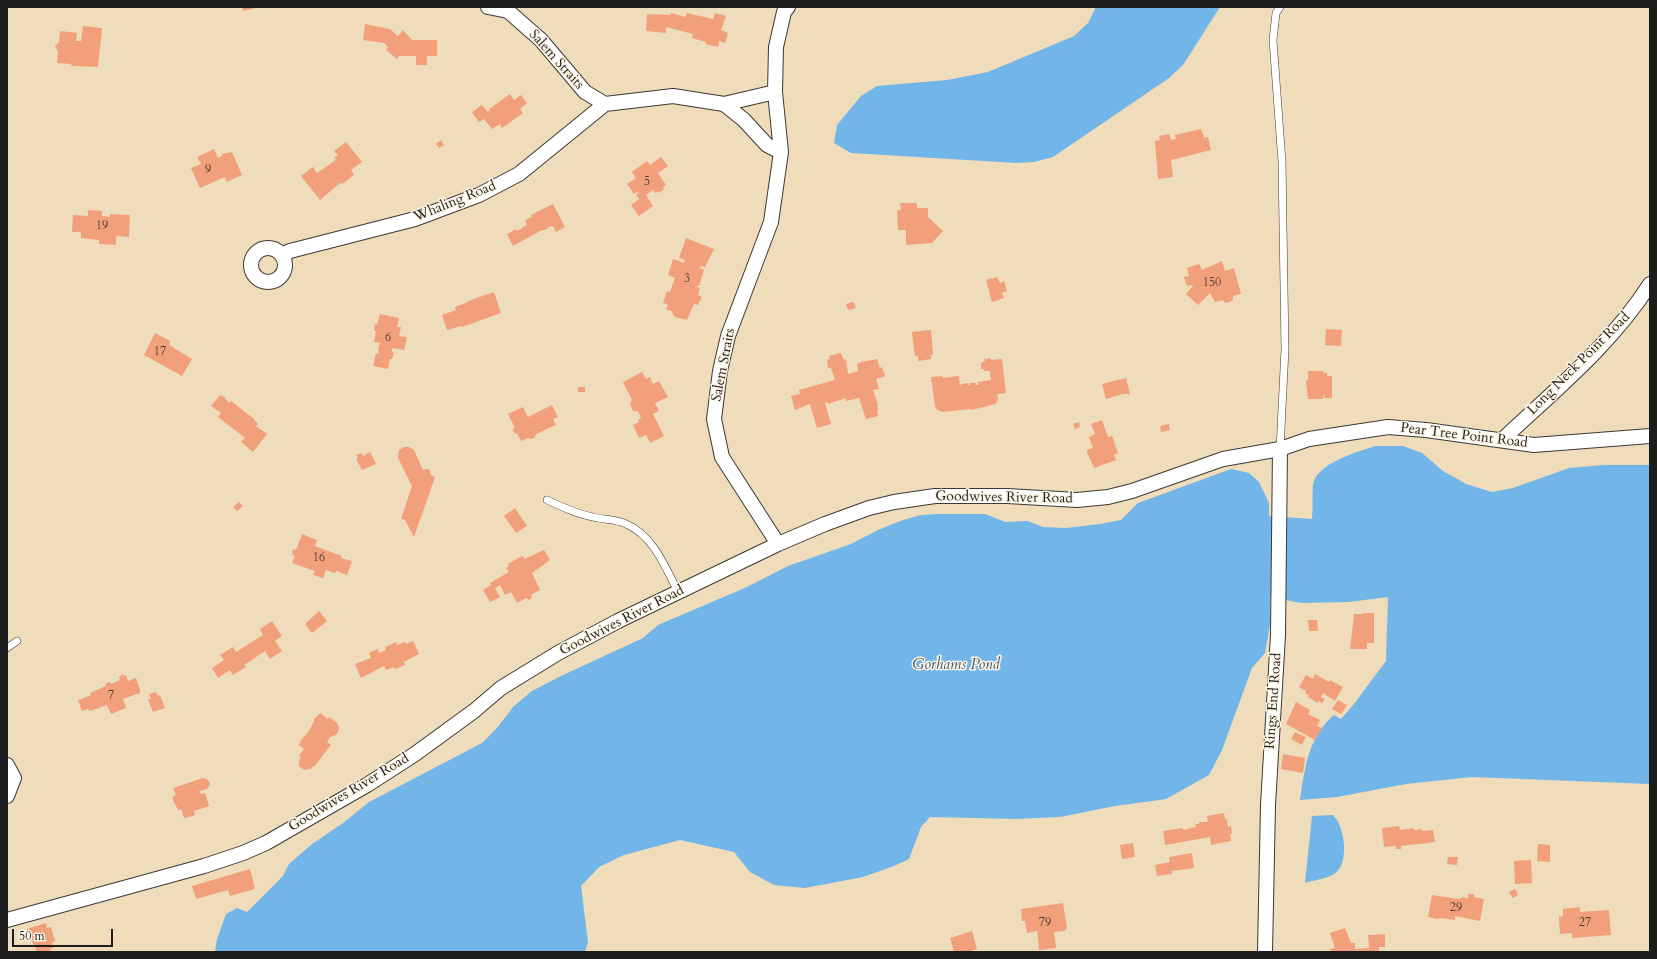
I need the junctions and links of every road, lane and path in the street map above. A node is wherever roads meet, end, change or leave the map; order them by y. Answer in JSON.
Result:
{"nodes":[{"id":1,"x":488,"y":7,"type":"edge"},
{"id":2,"x":788,"y":7,"type":"edge"},
{"id":3,"x":1280,"y":7,"type":"edge"},
{"id":4,"x":775,"y":92,"type":"junction"},
{"id":5,"x":605,"y":104,"type":"junction"},
{"id":6,"x":724,"y":104,"type":"junction"},
{"id":7,"x":781,"y":152,"type":"junction"},
{"id":8,"x":282,"y":255,"type":"dead end"},
{"id":9,"x":1650,"y":284,"type":"edge"},
{"id":10,"x":1650,"y":436,"type":"edge"},
{"id":11,"x":1502,"y":440,"type":"junction"},
{"id":12,"x":1280,"y":449,"type":"junction"},
{"id":13,"x":547,"y":500,"type":"dead end"},
{"id":14,"x":778,"y":544,"type":"junction"},
{"id":15,"x":678,"y":592,"type":"junction"},
{"id":16,"x":17,"y":641,"type":"dead end"},
{"id":17,"x":7,"y":648,"type":"edge"},
{"id":18,"x":7,"y":765,"type":"edge"},
{"id":19,"x":7,"y":796,"type":"edge"},
{"id":20,"x":7,"y":920,"type":"edge"},
{"id":21,"x":1265,"y":952,"type":"edge"}],
"edges":[{"from":1,"to":5,"type":"street","name":"Salem Straits"},
{"from":2,"to":4,"type":"street","name":"Salem Straits"},
{"from":3,"to":12,"type":"lane"},
{"from":4,"to":6,"type":"street"},
{"from":4,"to":7,"type":"street","name":"Salem Straits"},
{"from":5,"to":6,"type":"street"},
{"from":5,"to":8,"type":"street","name":"Whaling Road"},
{"from":6,"to":7,"type":"street"},
{"from":7,"to":14,"type":"street","name":"Salem Straits"},
{"from":9,"to":11,"type":"street","name":"Long Neck Point Road"},
{"from":10,"to":11,"type":"street","name":"Pear Tree Point Road"},
{"from":11,"to":12,"type":"street","name":"Pear Tree Point Road"},
{"from":12,"to":14,"type":"street","name":"Goodwives River Road"},
{"from":12,"to":21,"type":"street","name":"Rings End Road"},
{"from":13,"to":15,"type":"lane"},
{"from":14,"to":15,"type":"street","name":"Goodwives River Road"},
{"from":15,"to":20,"type":"street","name":"Goodwives River Road"},
{"from":16,"to":17,"type":"lane"},
{"from":18,"to":19,"type":"street"}]}
